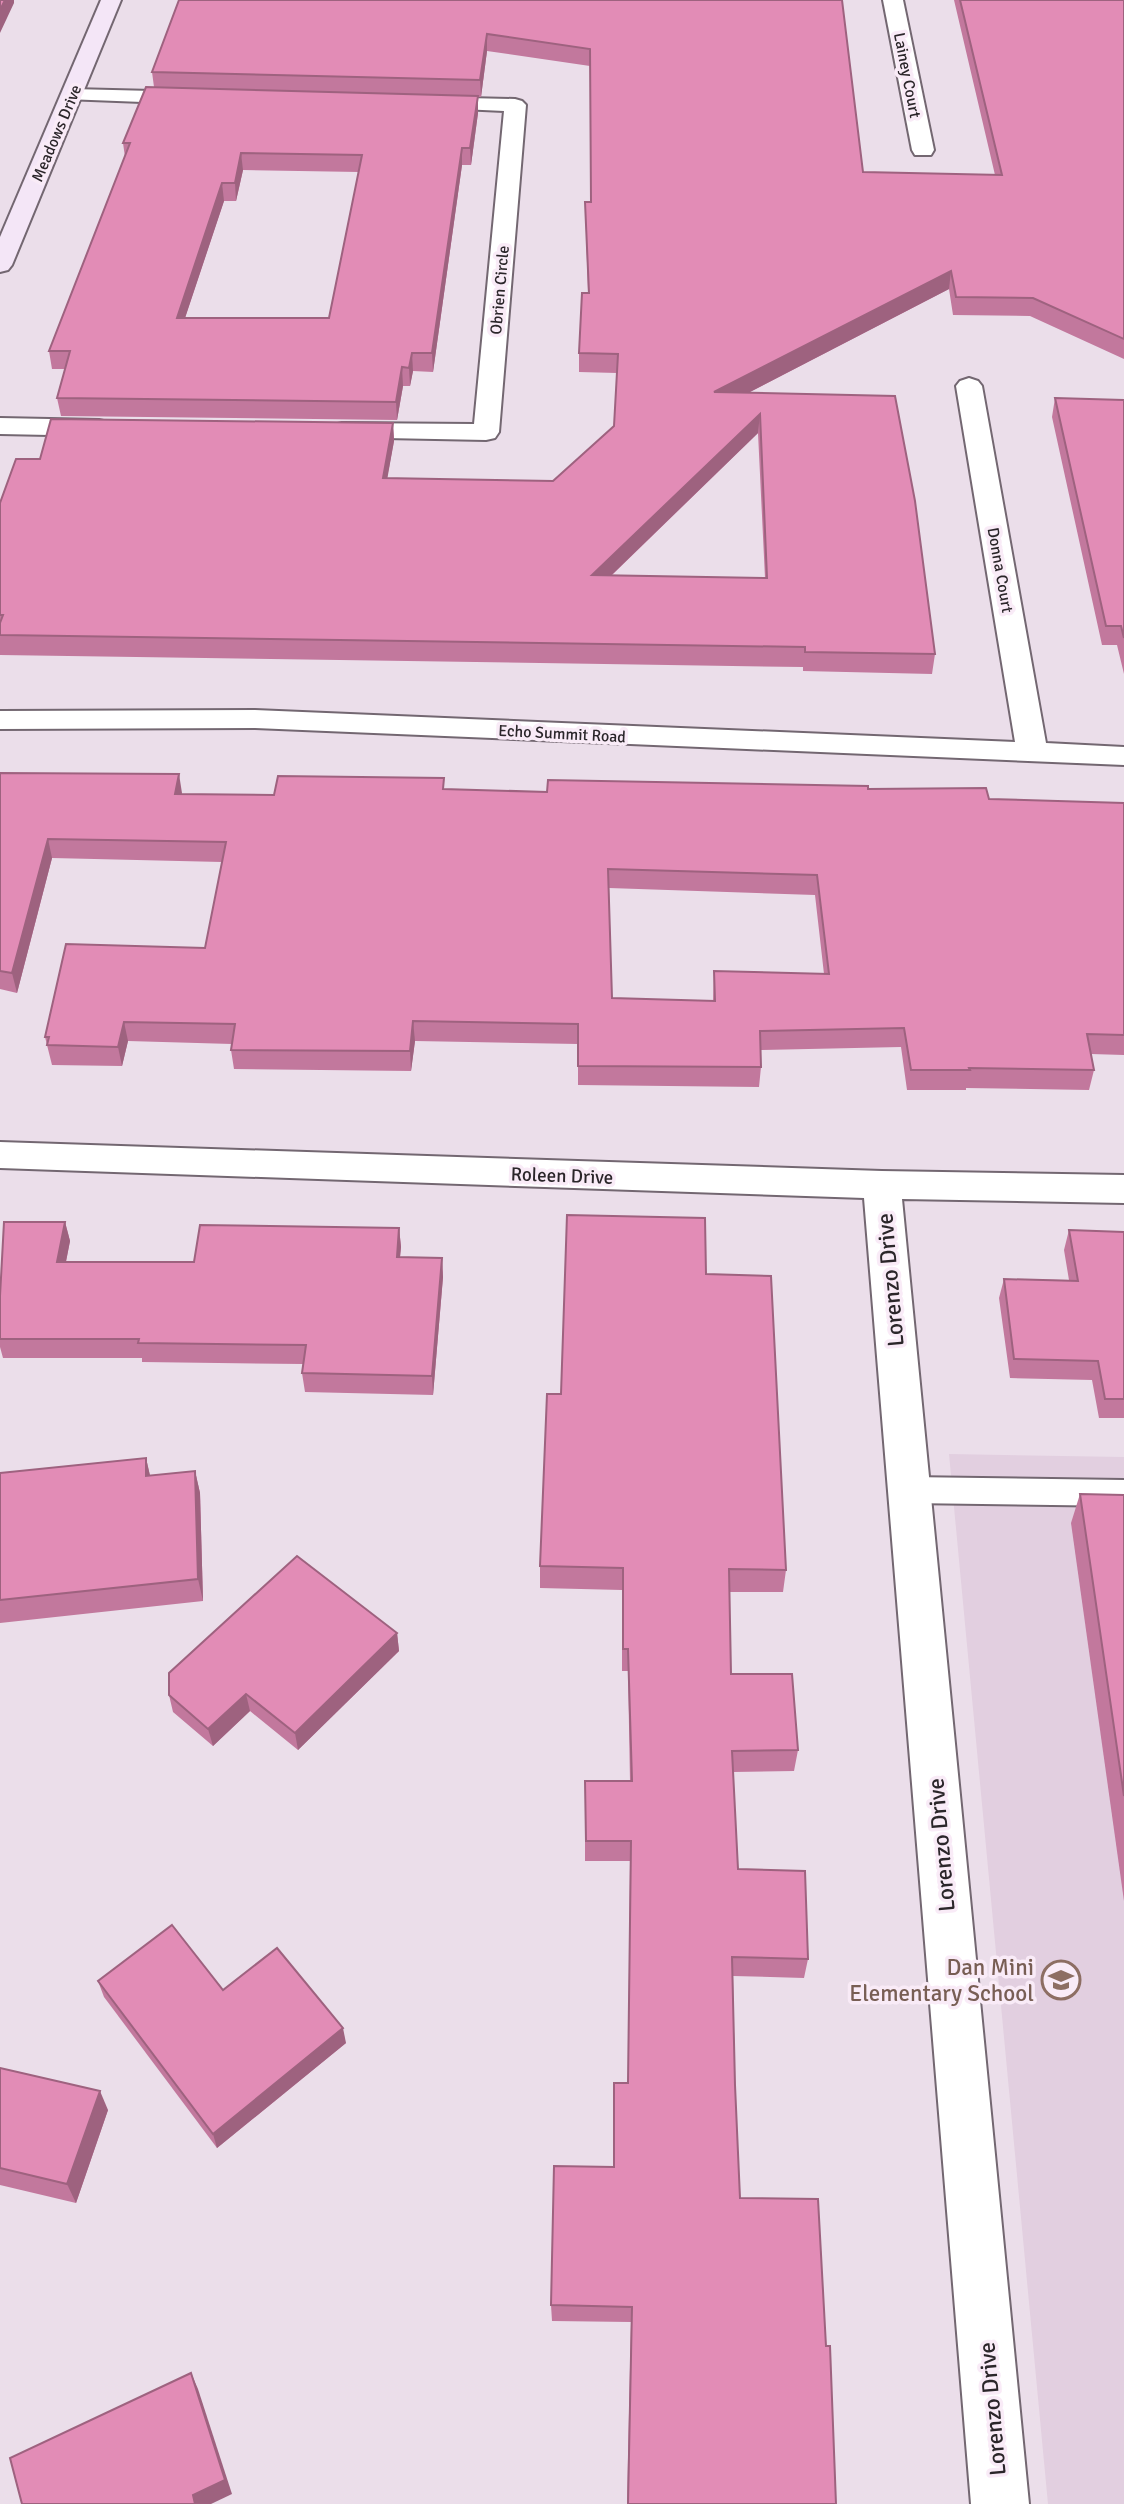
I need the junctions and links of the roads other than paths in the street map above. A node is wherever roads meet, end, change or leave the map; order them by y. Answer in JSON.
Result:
{"nodes":[{"id":1,"x":111,"y":0,"type":"edge"},
{"id":2,"x":894,"y":0,"type":"edge"},
{"id":3,"x":72,"y":96,"type":"junction"},
{"id":4,"x":210,"y":99,"type":"edge"},
{"id":5,"x":404,"y":103,"type":"edge"},
{"id":6,"x":923,"y":150,"type":"dead end"},
{"id":7,"x":0,"y":265,"type":"edge"},
{"id":8,"x":969,"y":386,"type":"dead end"},
{"id":9,"x":0,"y":426,"type":"edge"},
{"id":10,"x":125,"y":428,"type":"edge"},
{"id":11,"x":319,"y":430,"type":"edge"},
{"id":12,"x":0,"y":720,"type":"edge"},
{"id":13,"x":1032,"y":754,"type":"junction"},
{"id":14,"x":1124,"y":756,"type":"edge"},
{"id":15,"x":0,"y":1156,"type":"edge"},
{"id":16,"x":882,"y":1185,"type":"junction"},
{"id":17,"x":1124,"y":1189,"type":"edge"},
{"id":18,"x":909,"y":1490,"type":"junction"},
{"id":19,"x":1124,"y":1493,"type":"edge"},
{"id":20,"x":1000,"y":2504,"type":"edge"}],
"edges":[{"from":1,"to":3,"type":"street","name":"Meadows Drive"},
{"from":2,"to":6,"type":"street","name":"Lainey Court"},
{"from":3,"to":4,"type":"street"},
{"from":3,"to":7,"type":"street","name":"Meadows Drive"},
{"from":5,"to":11,"type":"street","name":"Obrien Circle"},
{"from":8,"to":13,"type":"street","name":"Donna Court"},
{"from":9,"to":10,"type":"street"},
{"from":12,"to":13,"type":"street","name":"Echo Summit Road"},
{"from":13,"to":14,"type":"street","name":"Echo Summit Road"},
{"from":15,"to":16,"type":"street","name":"Roleen Drive"},
{"from":16,"to":17,"type":"street","name":"Roleen Drive"},
{"from":16,"to":18,"type":"street","name":"Lorenzo Drive"},
{"from":18,"to":19,"type":"lane"},
{"from":18,"to":20,"type":"street","name":"Lorenzo Drive"}]}
